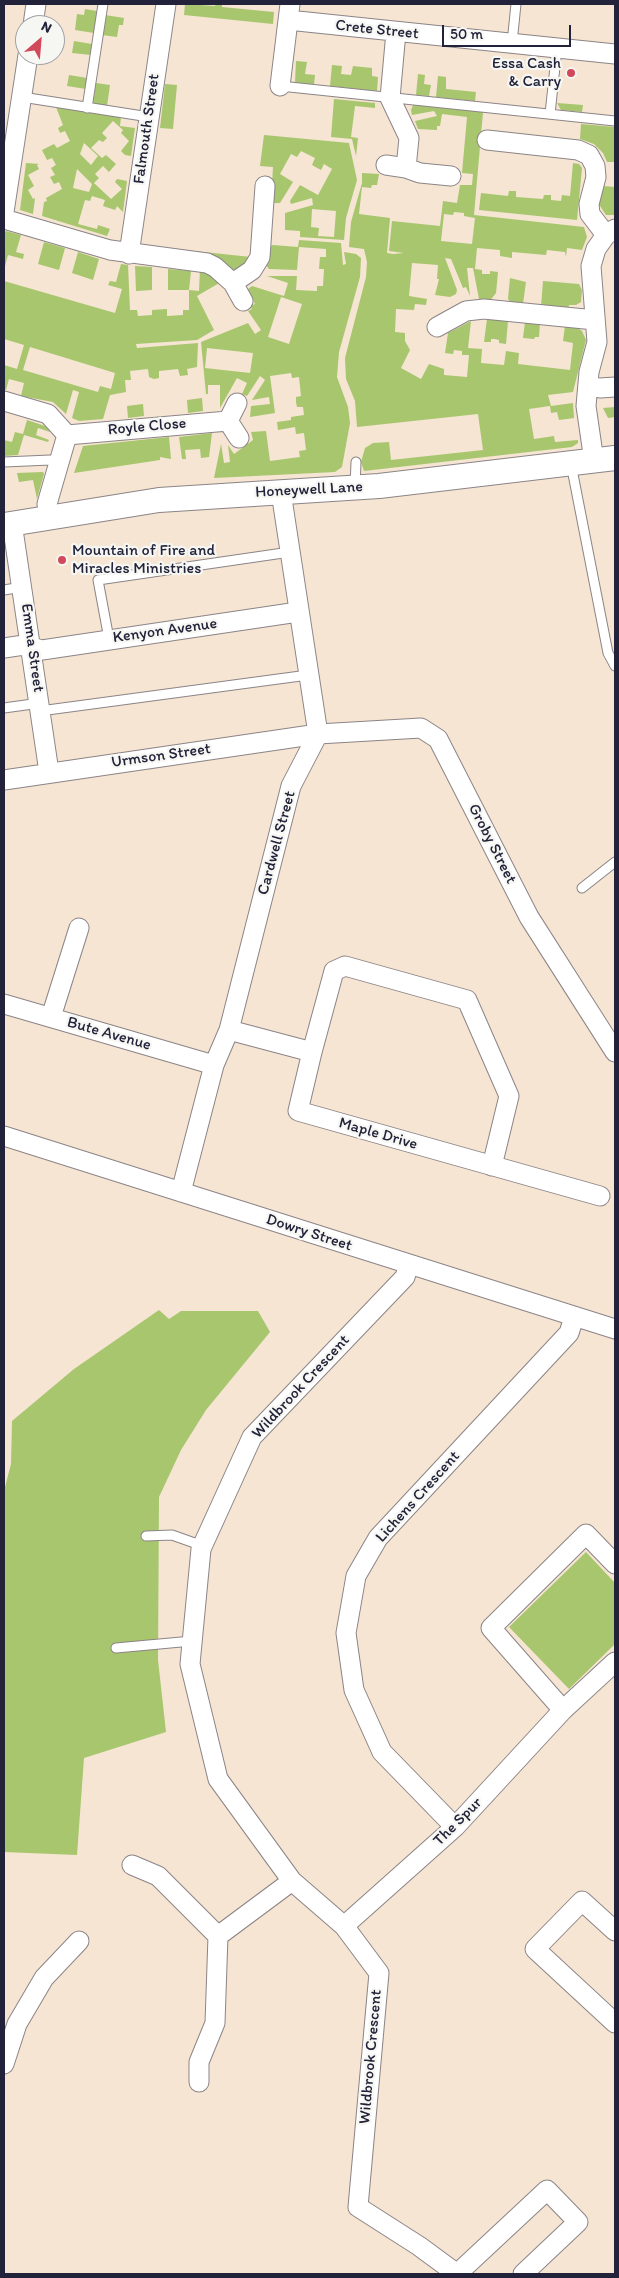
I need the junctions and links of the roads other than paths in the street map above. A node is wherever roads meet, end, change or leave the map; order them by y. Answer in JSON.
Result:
{"nodes":[{"id":1,"x":103,"y":4,"type":"edge"},
{"id":2,"x":166,"y":4,"type":"edge"},
{"id":3,"x":516,"y":4,"type":"edge"},
{"id":4,"x":289,"y":12,"type":"edge"},
{"id":5,"x":396,"y":32,"type":"junction"},
{"id":6,"x":512,"y":43,"type":"junction"},
{"id":7,"x":557,"y":48,"type":"junction"},
{"id":8,"x":615,"y":54,"type":"edge"},
{"id":9,"x":27,"y":65,"type":"edge"},
{"id":10,"x":280,"y":86,"type":"joint"},
{"id":11,"x":22,"y":97,"type":"junction"},
{"id":12,"x":390,"y":98,"type":"junction"},
{"id":13,"x":88,"y":108,"type":"junction"},
{"id":14,"x":550,"y":114,"type":"junction"},
{"id":15,"x":149,"y":117,"type":"junction"},
{"id":16,"x":615,"y":121,"type":"edge"},
{"id":17,"x":487,"y":140,"type":"dead end"},
{"id":18,"x":386,"y":166,"type":"dead end"},
{"id":19,"x":406,"y":168,"type":"junction"},
{"id":20,"x":451,"y":176,"type":"dead end"},
{"id":21,"x":265,"y":186,"type":"dead end"},
{"id":22,"x":4,"y":212,"type":"edge"},
{"id":23,"x":4,"y":218,"type":"edge"},
{"id":24,"x":610,"y":232,"type":"edge"},
{"id":25,"x":129,"y":254,"type":"junction"},
{"id":26,"x":233,"y":283,"type":"junction"},
{"id":27,"x":243,"y":301,"type":"dead end"},
{"id":28,"x":595,"y":320,"type":"junction"},
{"id":29,"x":436,"y":327,"type":"dead end"},
{"id":30,"x":588,"y":386,"type":"junction"},
{"id":31,"x":615,"y":387,"type":"edge"},
{"id":32,"x":4,"y":401,"type":"edge"},
{"id":33,"x":237,"y":403,"type":"dead end"},
{"id":34,"x":228,"y":421,"type":"junction"},
{"id":35,"x":67,"y":435,"type":"junction"},
{"id":36,"x":239,"y":438,"type":"dead end"},
{"id":37,"x":594,"y":461,"type":"edge"},
{"id":38,"x":4,"y":462,"type":"edge"},
{"id":39,"x":59,"y":462,"type":"junction"},
{"id":40,"x":356,"y":462,"type":"dead end"},
{"id":41,"x":355,"y":488,"type":"junction"},
{"id":42,"x":281,"y":492,"type":"junction"},
{"id":43,"x":49,"y":516,"type":"junction"},
{"id":44,"x":8,"y":524,"type":"edge"},
{"id":45,"x":290,"y":552,"type":"junction"},
{"id":46,"x":22,"y":587,"type":"junction"},
{"id":47,"x":4,"y":590,"type":"edge"},
{"id":48,"x":298,"y":612,"type":"junction"},
{"id":49,"x":109,"y":639,"type":"junction"},
{"id":50,"x":32,"y":647,"type":"junction"},
{"id":51,"x":4,"y":648,"type":"edge"},
{"id":52,"x":615,"y":666,"type":"edge"},
{"id":53,"x":308,"y":675,"type":"junction"},
{"id":54,"x":40,"y":707,"type":"junction"},
{"id":55,"x":4,"y":708,"type":"edge"},
{"id":56,"x":318,"y":734,"type":"junction"},
{"id":57,"x":50,"y":772,"type":"junction"},
{"id":58,"x":4,"y":780,"type":"edge"},
{"id":59,"x":615,"y":862,"type":"edge"},
{"id":60,"x":582,"y":888,"type":"dead end"},
{"id":61,"x":79,"y":928,"type":"dead end"},
{"id":62,"x":4,"y":1004,"type":"edge"},
{"id":63,"x":51,"y":1017,"type":"junction"},
{"id":64,"x":229,"y":1030,"type":"junction"},
{"id":65,"x":312,"y":1052,"type":"junction"},
{"id":66,"x":615,"y":1052,"type":"edge"},
{"id":67,"x":214,"y":1065,"type":"junction"},
{"id":68,"x":4,"y":1136,"type":"edge"},
{"id":69,"x":492,"y":1166,"type":"junction"},
{"id":70,"x":181,"y":1192,"type":"junction"},
{"id":71,"x":600,"y":1196,"type":"dead end"},
{"id":72,"x":409,"y":1264,"type":"junction"},
{"id":73,"x":574,"y":1317,"type":"junction"},
{"id":74,"x":615,"y":1329,"type":"edge"},
{"id":75,"x":146,"y":1536,"type":"dead end"},
{"id":76,"x":203,"y":1546,"type":"junction"},
{"id":77,"x":615,"y":1564,"type":"edge"},
{"id":78,"x":192,"y":1641,"type":"junction"},
{"id":79,"x":116,"y":1648,"type":"dead end"},
{"id":80,"x":615,"y":1662,"type":"edge"},
{"id":81,"x":563,"y":1710,"type":"junction"},
{"id":82,"x":455,"y":1828,"type":"junction"},
{"id":83,"x":132,"y":1865,"type":"dead end"},
{"id":84,"x":292,"y":1881,"type":"junction"},
{"id":85,"x":344,"y":1926,"type":"junction"},
{"id":86,"x":615,"y":1931,"type":"edge"},
{"id":87,"x":218,"y":1936,"type":"junction"},
{"id":88,"x":80,"y":1941,"type":"dead end"},
{"id":89,"x":615,"y":2023,"type":"edge"},
{"id":90,"x":4,"y":2064,"type":"edge"},
{"id":91,"x":199,"y":2082,"type":"dead end"},
{"id":92,"x":457,"y":2274,"type":"edge"},
{"id":93,"x":523,"y":2274,"type":"edge"}],
"edges":[{"from":1,"to":13,"type":"lane"},
{"from":2,"to":15,"type":"street","name":"Falmouth Street"},
{"from":3,"to":6,"type":"lane"},
{"from":4,"to":5,"type":"street","name":"Crete Street"},
{"from":4,"to":10,"type":"street"},
{"from":5,"to":6,"type":"street","name":"Crete Street"},
{"from":5,"to":12,"type":"street"},
{"from":6,"to":7,"type":"street","name":"Crete Street"},
{"from":7,"to":8,"type":"street","name":"Crete Street"},
{"from":7,"to":14,"type":"lane"},
{"from":9,"to":11,"type":"street"},
{"from":10,"to":12,"type":"lane"},
{"from":11,"to":13,"type":"lane"},
{"from":11,"to":22,"type":"street"},
{"from":12,"to":14,"type":"lane"},
{"from":12,"to":19,"type":"street"},
{"from":13,"to":15,"type":"lane"},
{"from":14,"to":16,"type":"lane"},
{"from":15,"to":25,"type":"street","name":"Falmouth Street"},
{"from":17,"to":24,"type":"street"},
{"from":18,"to":19,"type":"street"},
{"from":19,"to":20,"type":"street"},
{"from":21,"to":26,"type":"street"},
{"from":23,"to":25,"type":"street"},
{"from":24,"to":28,"type":"street"},
{"from":25,"to":26,"type":"street"},
{"from":26,"to":27,"type":"street"},
{"from":28,"to":29,"type":"street"},
{"from":28,"to":30,"type":"street"},
{"from":30,"to":31,"type":"street"},
{"from":30,"to":37,"type":"street"},
{"from":32,"to":35,"type":"street"},
{"from":33,"to":34,"type":"street"},
{"from":34,"to":35,"type":"street","name":"Royle Close"},
{"from":34,"to":36,"type":"street"},
{"from":35,"to":39,"type":"street"},
{"from":37,"to":41,"type":"street","name":"Honeywell Lane"},
{"from":37,"to":52,"type":"lane"},
{"from":38,"to":39,"type":"lane"},
{"from":39,"to":43,"type":"street"},
{"from":40,"to":41,"type":"lane"},
{"from":41,"to":42,"type":"street","name":"Honeywell Lane"},
{"from":42,"to":43,"type":"street","name":"Honeywell Lane"},
{"from":42,"to":45,"type":"street"},
{"from":43,"to":44,"type":"street","name":"Honeywell Lane"},
{"from":44,"to":46,"type":"street","name":"Emma Street"},
{"from":45,"to":48,"type":"street"},
{"from":45,"to":49,"type":"lane"},
{"from":46,"to":47,"type":"lane"},
{"from":46,"to":50,"type":"street","name":"Emma Street"},
{"from":48,"to":49,"type":"street","name":"Kenyon Avenue"},
{"from":48,"to":53,"type":"street"},
{"from":49,"to":50,"type":"street","name":"Kenyon Avenue"},
{"from":50,"to":51,"type":"street","name":"Kenyon Avenue"},
{"from":50,"to":54,"type":"street","name":"Emma Street"},
{"from":53,"to":54,"type":"lane"},
{"from":53,"to":56,"type":"street"},
{"from":54,"to":55,"type":"lane"},
{"from":54,"to":57,"type":"street","name":"Emma Street"},
{"from":56,"to":57,"type":"street","name":"Urmson Street"},
{"from":56,"to":64,"type":"street","name":"Cardwell Street"},
{"from":56,"to":66,"type":"street","name":"Groby Street"},
{"from":57,"to":58,"type":"street","name":"Urmson Street"},
{"from":59,"to":60,"type":"lane"},
{"from":61,"to":63,"type":"street"},
{"from":62,"to":63,"type":"street","name":"Bute Avenue"},
{"from":63,"to":67,"type":"street","name":"Bute Avenue"},
{"from":64,"to":65,"type":"street"},
{"from":64,"to":67,"type":"street","name":"Cardwell Street"},
{"from":65,"to":69,"type":"street","name":"Maple Drive"},
{"from":65,"to":69,"type":"street"},
{"from":67,"to":70,"type":"street","name":"Cardwell Street"},
{"from":68,"to":70,"type":"street","name":"Dowry Street"},
{"from":69,"to":71,"type":"street","name":"Maple Drive"},
{"from":70,"to":72,"type":"street","name":"Dowry Street"},
{"from":72,"to":73,"type":"street","name":"Dowry Street"},
{"from":72,"to":76,"type":"street","name":"Wildbrook Crescent"},
{"from":73,"to":74,"type":"street","name":"Dowry Street"},
{"from":73,"to":82,"type":"street","name":"Lichens Crescent"},
{"from":75,"to":76,"type":"lane"},
{"from":76,"to":78,"type":"street","name":"Wildbrook Crescent"},
{"from":77,"to":81,"type":"street"},
{"from":78,"to":79,"type":"lane"},
{"from":78,"to":84,"type":"street","name":"Wildbrook Crescent"},
{"from":80,"to":81,"type":"street","name":"The Spur"},
{"from":81,"to":82,"type":"street","name":"The Spur"},
{"from":82,"to":85,"type":"street","name":"The Spur"},
{"from":83,"to":87,"type":"street"},
{"from":84,"to":85,"type":"street","name":"Wildbrook Crescent"},
{"from":84,"to":87,"type":"street"},
{"from":85,"to":92,"type":"street","name":"Wildbrook Crescent"},
{"from":86,"to":89,"type":"street"},
{"from":87,"to":91,"type":"street"},
{"from":88,"to":90,"type":"street"},
{"from":92,"to":93,"type":"street","name":"Wildbrook Crescent"}]}
